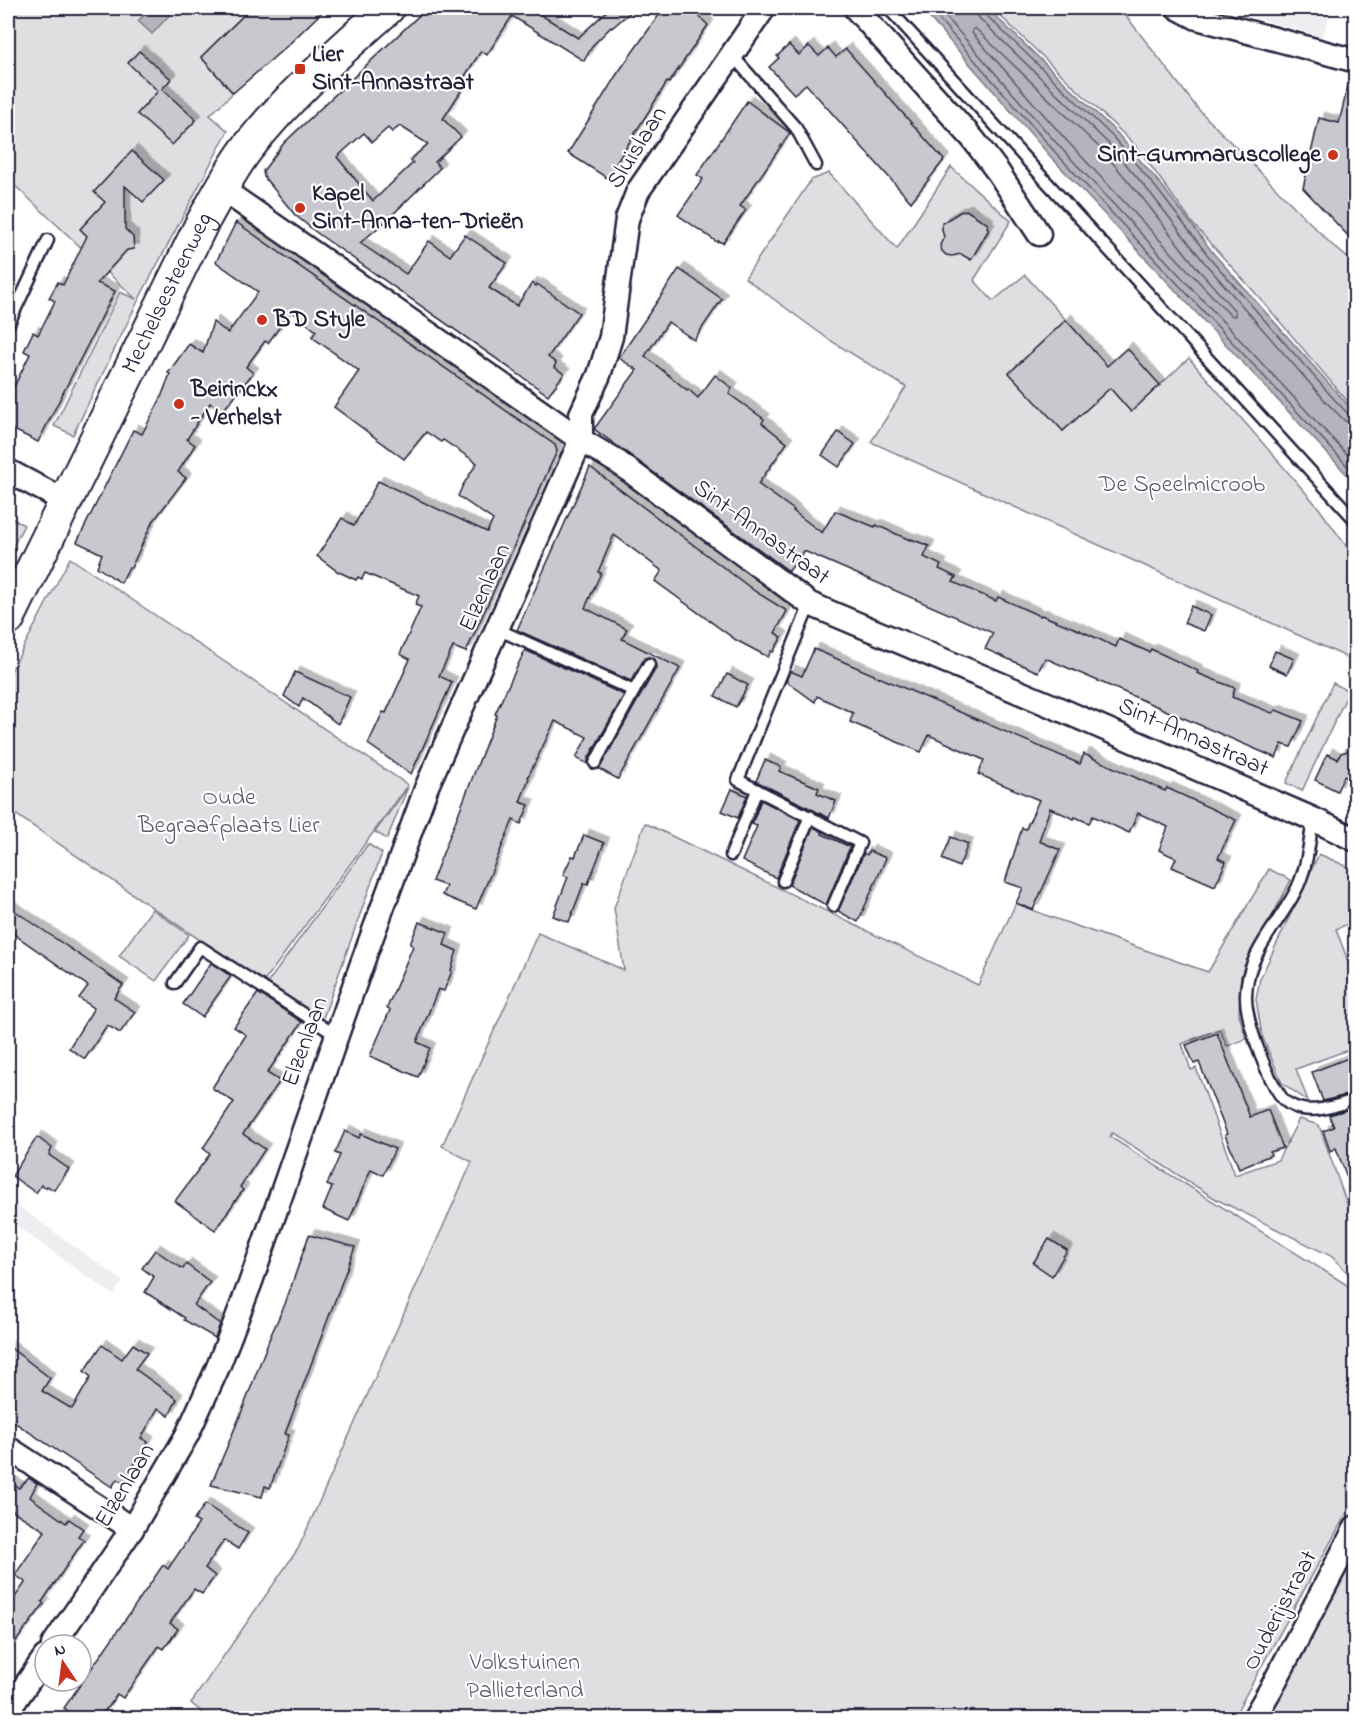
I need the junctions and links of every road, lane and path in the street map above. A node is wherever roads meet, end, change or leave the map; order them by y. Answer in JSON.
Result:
{"nodes":[{"id":1,"x":388,"y":8,"type":"edge"},
{"id":2,"x":764,"y":8,"type":"edge"},
{"id":3,"x":855,"y":8,"type":"edge"},
{"id":4,"x":888,"y":8,"type":"edge"},
{"id":5,"x":1178,"y":8,"type":"edge"},
{"id":6,"x":732,"y":55,"type":"junction"},
{"id":7,"x":1356,"y":62,"type":"edge"},
{"id":8,"x":816,"y":165,"type":"dead end"},
{"id":9,"x":222,"y":189,"type":"junction"},
{"id":10,"x":1039,"y":234,"type":"dead end"},
{"id":11,"x":48,"y":240,"type":"dead end"},
{"id":12,"x":8,"y":325,"type":"edge"},
{"id":13,"x":581,"y":440,"type":"junction"},
{"id":14,"x":8,"y":471,"type":"edge"},
{"id":15,"x":65,"y":501,"type":"junction"},
{"id":16,"x":1356,"y":520,"type":"edge"},
{"id":17,"x":810,"y":604,"type":"junction"},
{"id":18,"x":8,"y":619,"type":"edge"},
{"id":19,"x":497,"y":629,"type":"junction"},
{"id":20,"x":649,"y":664,"type":"dead end"},
{"id":21,"x":634,"y":691,"type":"junction"},
{"id":22,"x":595,"y":763,"type":"dead end"},
{"id":23,"x":757,"y":790,"type":"junction"},
{"id":24,"x":810,"y":816,"type":"junction"},
{"id":25,"x":1313,"y":819,"type":"junction"},
{"id":26,"x":1356,"y":840,"type":"edge"},
{"id":27,"x":731,"y":855,"type":"dead end"},
{"id":28,"x":783,"y":881,"type":"dead end"},
{"id":29,"x":833,"y":906,"type":"dead end"},
{"id":30,"x":175,"y":983,"type":"dead end"},
{"id":31,"x":337,"y":1036,"type":"junction"},
{"id":32,"x":1356,"y":1104,"type":"edge"},
{"id":33,"x":8,"y":1448,"type":"edge"},
{"id":34,"x":1356,"y":1527,"type":"edge"},
{"id":35,"x":132,"y":1529,"type":"junction"},
{"id":36,"x":61,"y":1633,"type":"edge"},
{"id":37,"x":33,"y":1675,"type":"edge"},
{"id":38,"x":8,"y":1711,"type":"edge"},
{"id":39,"x":1254,"y":1719,"type":"edge"}],
"edges":[{"from":1,"to":9,"type":"street","name":"Mechelsesteenweg"},
{"from":2,"to":6,"type":"street","name":"Sluislaan"},
{"from":3,"to":10,"type":"street"},
{"from":4,"to":16,"type":"lane"},
{"from":5,"to":7,"type":"street"},
{"from":6,"to":8,"type":"lane"},
{"from":6,"to":13,"type":"street","name":"Sluislaan"},
{"from":9,"to":13,"type":"street","name":"Sint-Annastraat"},
{"from":9,"to":15,"type":"street","name":"Mechelsesteenweg"},
{"from":11,"to":12,"type":"lane"},
{"from":13,"to":17,"type":"street","name":"Sint-Annastraat"},
{"from":13,"to":19,"type":"street","name":"Elzenlaan"},
{"from":14,"to":15,"type":"street"},
{"from":15,"to":18,"type":"street","name":"Mechelsesteenweg"},
{"from":17,"to":23,"type":"lane"},
{"from":17,"to":25,"type":"street","name":"Sint-Annastraat"},
{"from":19,"to":21,"type":"lane"},
{"from":19,"to":31,"type":"street","name":"Elzenlaan"},
{"from":20,"to":21,"type":"lane"},
{"from":21,"to":22,"type":"lane"},
{"from":23,"to":24,"type":"lane"},
{"from":23,"to":27,"type":"lane"},
{"from":24,"to":28,"type":"lane"},
{"from":24,"to":29,"type":"lane"},
{"from":25,"to":26,"type":"street","name":"Sint-Annastraat"},
{"from":25,"to":32,"type":"lane"},
{"from":30,"to":31,"type":"lane"},
{"from":31,"to":35,"type":"street","name":"Elzenlaan"},
{"from":33,"to":35,"type":"street"},
{"from":34,"to":39,"type":"street","name":"Ouderijstraat"},
{"from":35,"to":36,"type":"street","name":"Elzenlaan"},
{"from":37,"to":38,"type":"street"}]}
